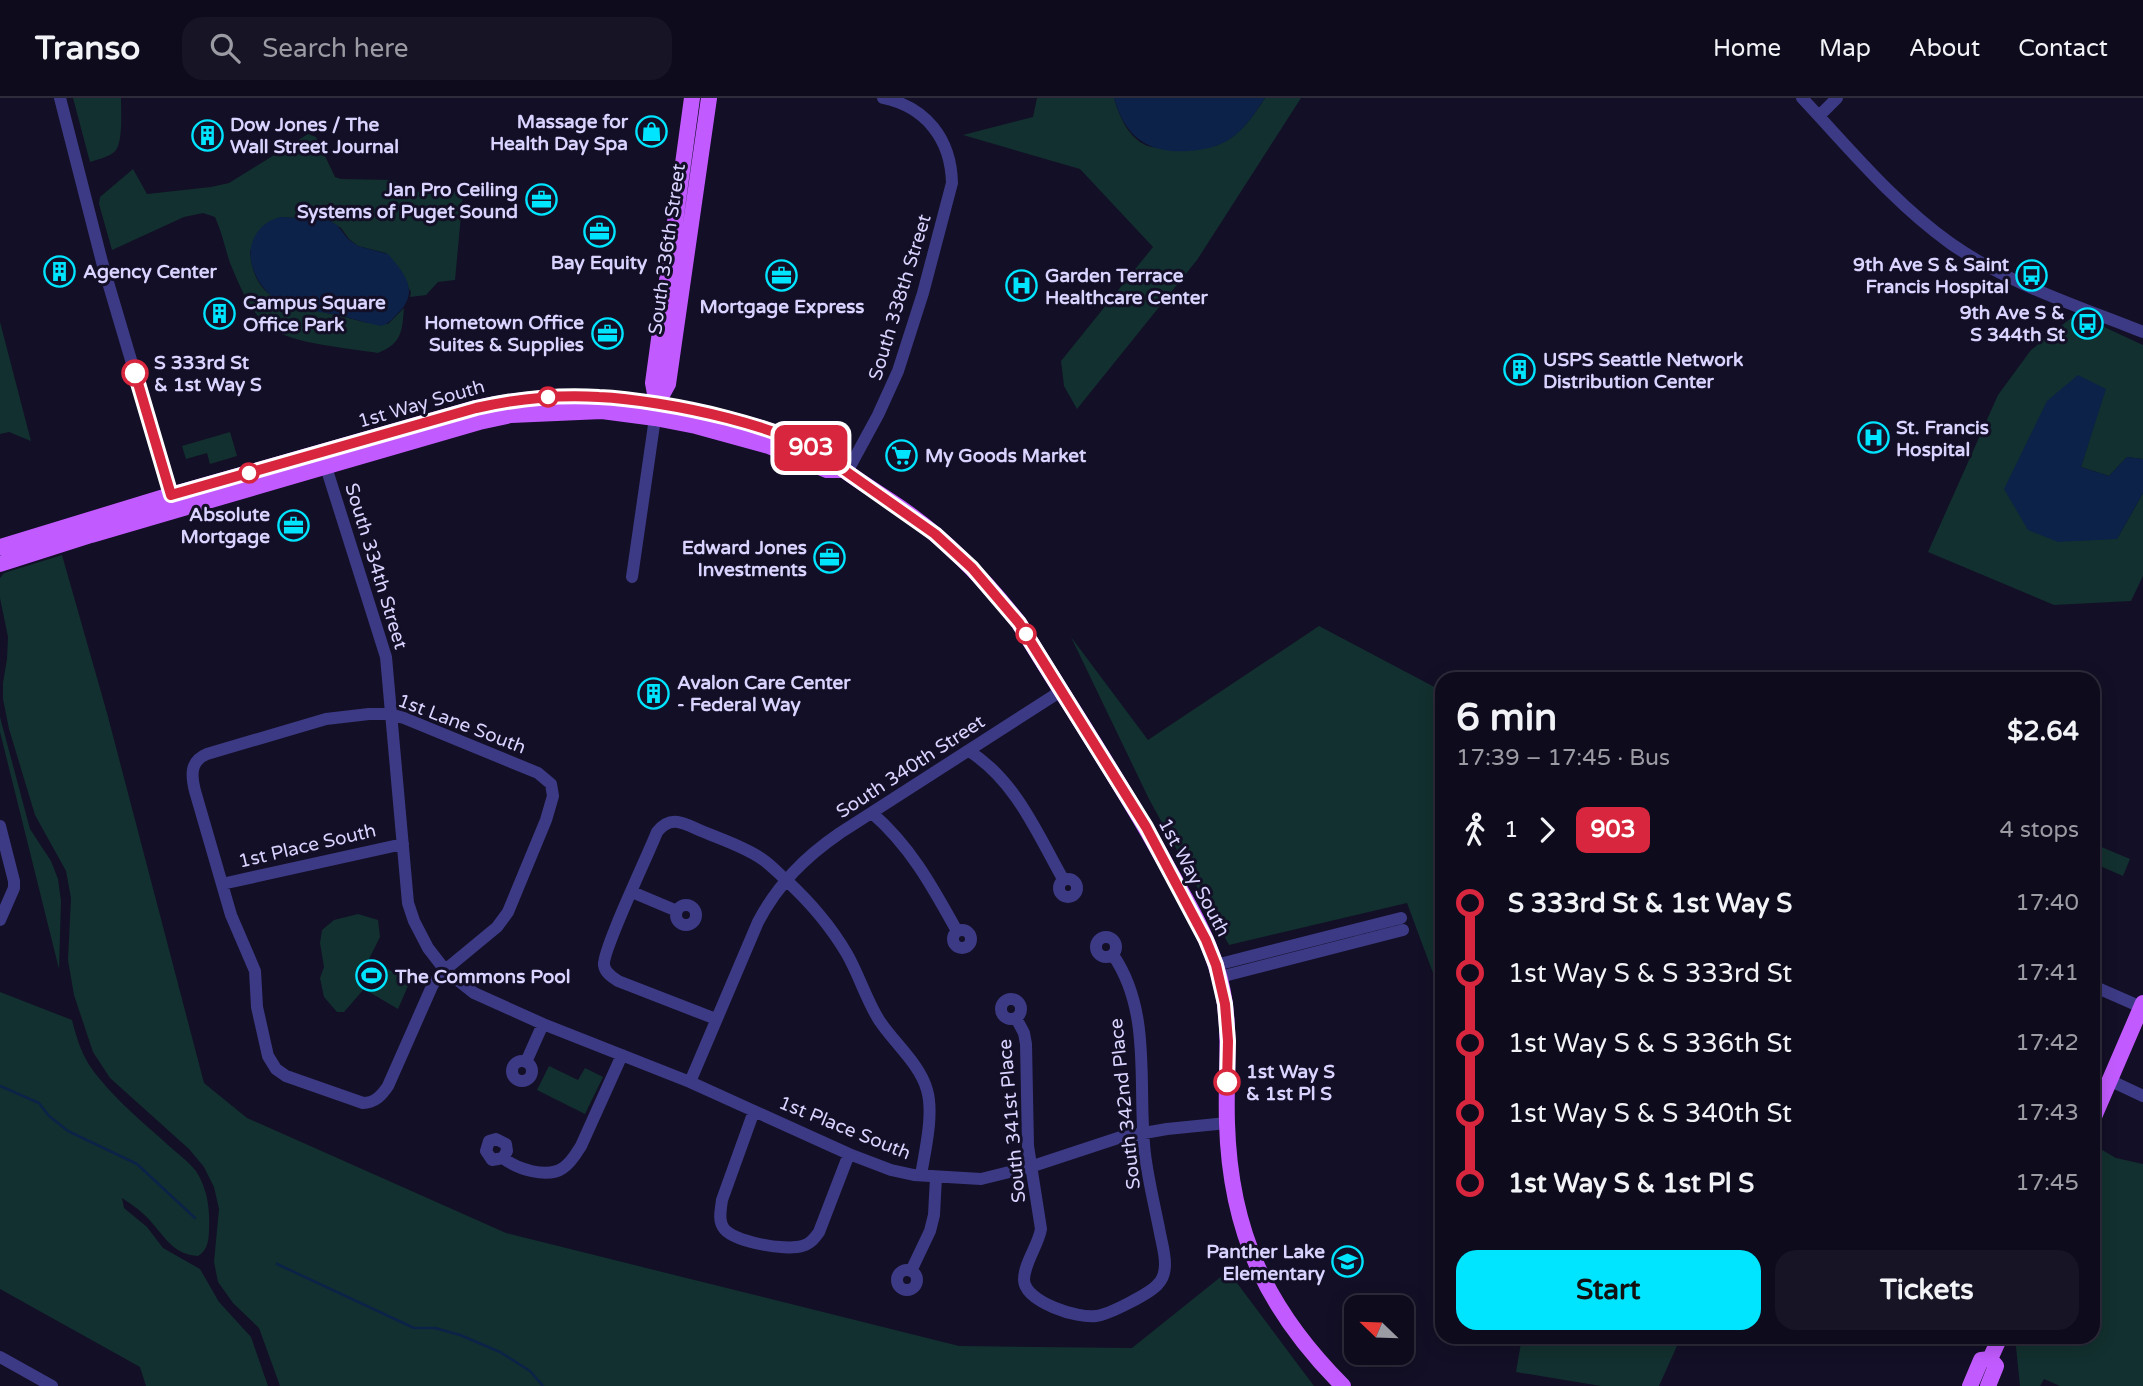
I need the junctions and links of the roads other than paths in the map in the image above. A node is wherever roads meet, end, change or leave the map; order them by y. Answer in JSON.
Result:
{"nodes":[{"id":1,"x":61,"y":98,"type":"edge"},
{"id":2,"x":692,"y":98,"type":"edge"},
{"id":3,"x":709,"y":98,"type":"edge"},
{"id":4,"x":883,"y":98,"type":"edge"},
{"id":5,"x":1802,"y":98,"type":"edge"},
{"id":6,"x":1837,"y":98,"type":"edge"},
{"id":7,"x":1819,"y":116,"type":"junction"},
{"id":8,"x":2143,"y":332,"type":"edge"},
{"id":9,"x":656,"y":411,"type":"junction"},
{"id":10,"x":326,"y":467,"type":"junction"},
{"id":11,"x":845,"y":471,"type":"junction"},
{"id":12,"x":173,"y":503,"type":"junction"},
{"id":13,"x":6,"y":554,"type":"edge"},
{"id":14,"x":632,"y":576,"type":"dead end"},
{"id":15,"x":1061,"y":691,"type":"junction"},
{"id":16,"x":390,"y":714,"type":"junction"},
{"id":17,"x":969,"y":751,"type":"junction"},
{"id":18,"x":872,"y":813,"type":"junction"},
{"id":19,"x":0,"y":826,"type":"edge"},
{"id":20,"x":403,"y":844,"type":"junction"},
{"id":21,"x":1063,"y":879,"type":"dead end"},
{"id":22,"x":786,"y":880,"type":"junction"},
{"id":23,"x":222,"y":884,"type":"junction"},
{"id":24,"x":632,"y":892,"type":"junction"},
{"id":25,"x":677,"y":911,"type":"dead end"},
{"id":26,"x":0,"y":920,"type":"edge"},
{"id":27,"x":1402,"y":924,"type":"dead end"},
{"id":28,"x":957,"y":930,"type":"dead end"},
{"id":29,"x":1113,"y":955,"type":"dead end"},
{"id":30,"x":445,"y":970,"type":"junction"},
{"id":31,"x":1218,"y":971,"type":"junction"},
{"id":32,"x":2100,"y":989,"type":"edge"},
{"id":33,"x":2142,"y":1005,"type":"edge"},
{"id":34,"x":1016,"y":1018,"type":"dead end"},
{"id":35,"x":716,"y":1019,"type":"junction"},
{"id":36,"x":543,"y":1024,"type":"junction"},
{"id":37,"x":622,"y":1055,"type":"junction"},
{"id":38,"x":526,"y":1062,"type":"dead end"},
{"id":39,"x":2109,"y":1080,"type":"junction"},
{"id":40,"x":690,"y":1082,"type":"junction"},
{"id":41,"x":2143,"y":1096,"type":"edge"},
{"id":42,"x":2100,"y":1102,"type":"edge"},
{"id":43,"x":754,"y":1111,"type":"junction"},
{"id":44,"x":1227,"y":1123,"type":"junction"},
{"id":45,"x":1144,"y":1132,"type":"junction"},
{"id":46,"x":849,"y":1154,"type":"junction"},
{"id":47,"x":503,"y":1158,"type":"dead end"},
{"id":48,"x":1030,"y":1167,"type":"junction"},
{"id":49,"x":921,"y":1175,"type":"junction"},
{"id":50,"x":936,"y":1177,"type":"junction"},
{"id":51,"x":911,"y":1272,"type":"dead end"},
{"id":52,"x":1115,"y":1310,"type":"joint"},
{"id":53,"x":1997,"y":1344,"type":"edge"},
{"id":54,"x":0,"y":1357,"type":"edge"},
{"id":55,"x":1990,"y":1359,"type":"junction"},
{"id":56,"x":52,"y":1386,"type":"edge"},
{"id":57,"x":1343,"y":1386,"type":"edge"},
{"id":58,"x":1970,"y":1386,"type":"edge"},
{"id":59,"x":1988,"y":1386,"type":"edge"}],
"edges":[{"from":1,"to":12,"type":"street"},
{"from":2,"to":9,"type":"main road","name":"South 336th Street"},
{"from":3,"to":9,"type":"main road","name":"South 336th Street"},
{"from":4,"to":11,"type":"street","name":"South 338th Street"},
{"from":5,"to":7,"type":"street"},
{"from":6,"to":7,"type":"street"},
{"from":7,"to":8,"type":"street"},
{"from":9,"to":10,"type":"main road","name":"1st Way South"},
{"from":9,"to":11,"type":"main road","name":"1st Way South"},
{"from":9,"to":12,"type":"main road","name":"1st Way South"},
{"from":9,"to":14,"type":"street","name":"South 336th Street"},
{"from":10,"to":12,"type":"main road","name":"1st Way South"},
{"from":10,"to":16,"type":"street","name":"South 334th Street"},
{"from":11,"to":15,"type":"main road","name":"1st Way South"},
{"from":12,"to":13,"type":"main road","name":"1st Way South"},
{"from":15,"to":17,"type":"street","name":"South 340th Street"},
{"from":15,"to":31,"type":"main road","name":"1st Way South"},
{"from":16,"to":20,"type":"street","name":"South 334th Street"},
{"from":16,"to":23,"type":"street","name":"1st Lane South"},
{"from":16,"to":30,"type":"street","name":"1st Lane South"},
{"from":17,"to":18,"type":"street","name":"South 340th Street"},
{"from":17,"to":21,"type":"street"},
{"from":18,"to":22,"type":"street","name":"South 340th Street"},
{"from":18,"to":28,"type":"street"},
{"from":19,"to":26,"type":"street"},
{"from":20,"to":23,"type":"street","name":"1st Place South"},
{"from":20,"to":30,"type":"street","name":"1st Place South"},
{"from":22,"to":24,"type":"street"},
{"from":22,"to":35,"type":"street","name":"South 340th Street"},
{"from":22,"to":49,"type":"street"},
{"from":23,"to":30,"type":"street"},
{"from":24,"to":25,"type":"street"},
{"from":24,"to":35,"type":"street"},
{"from":27,"to":31,"type":"street"},
{"from":29,"to":45,"type":"street","name":"South 342nd Place"},
{"from":30,"to":36,"type":"street","name":"1st Place South"},
{"from":31,"to":44,"type":"main road","name":"1st Way South"},
{"from":32,"to":33,"type":"street"},
{"from":33,"to":39,"type":"main road"},
{"from":34,"to":48,"type":"street","name":"South 341st Place"},
{"from":35,"to":40,"type":"street","name":"South 340th Street"},
{"from":36,"to":37,"type":"street","name":"1st Place South"},
{"from":36,"to":38,"type":"street"},
{"from":37,"to":40,"type":"street","name":"1st Place South"},
{"from":37,"to":47,"type":"street"},
{"from":39,"to":41,"type":"street"},
{"from":39,"to":42,"type":"main road"},
{"from":40,"to":43,"type":"street","name":"1st Place South"},
{"from":43,"to":46,"type":"street","name":"1st Place South"},
{"from":43,"to":46,"type":"street"},
{"from":44,"to":45,"type":"street","name":"1st Place South"},
{"from":44,"to":57,"type":"main road","name":"1st Way South"},
{"from":45,"to":48,"type":"street","name":"1st Place South"},
{"from":45,"to":52,"type":"street","name":"South 342nd Place"},
{"from":46,"to":49,"type":"street","name":"1st Place South"},
{"from":48,"to":50,"type":"street","name":"1st Place South"},
{"from":48,"to":52,"type":"street","name":"South 341st Place"},
{"from":49,"to":50,"type":"street","name":"1st Place South"},
{"from":50,"to":51,"type":"street"},
{"from":53,"to":55,"type":"main road"},
{"from":54,"to":56,"type":"street"},
{"from":55,"to":58,"type":"main road"},
{"from":55,"to":59,"type":"main road"}]}
